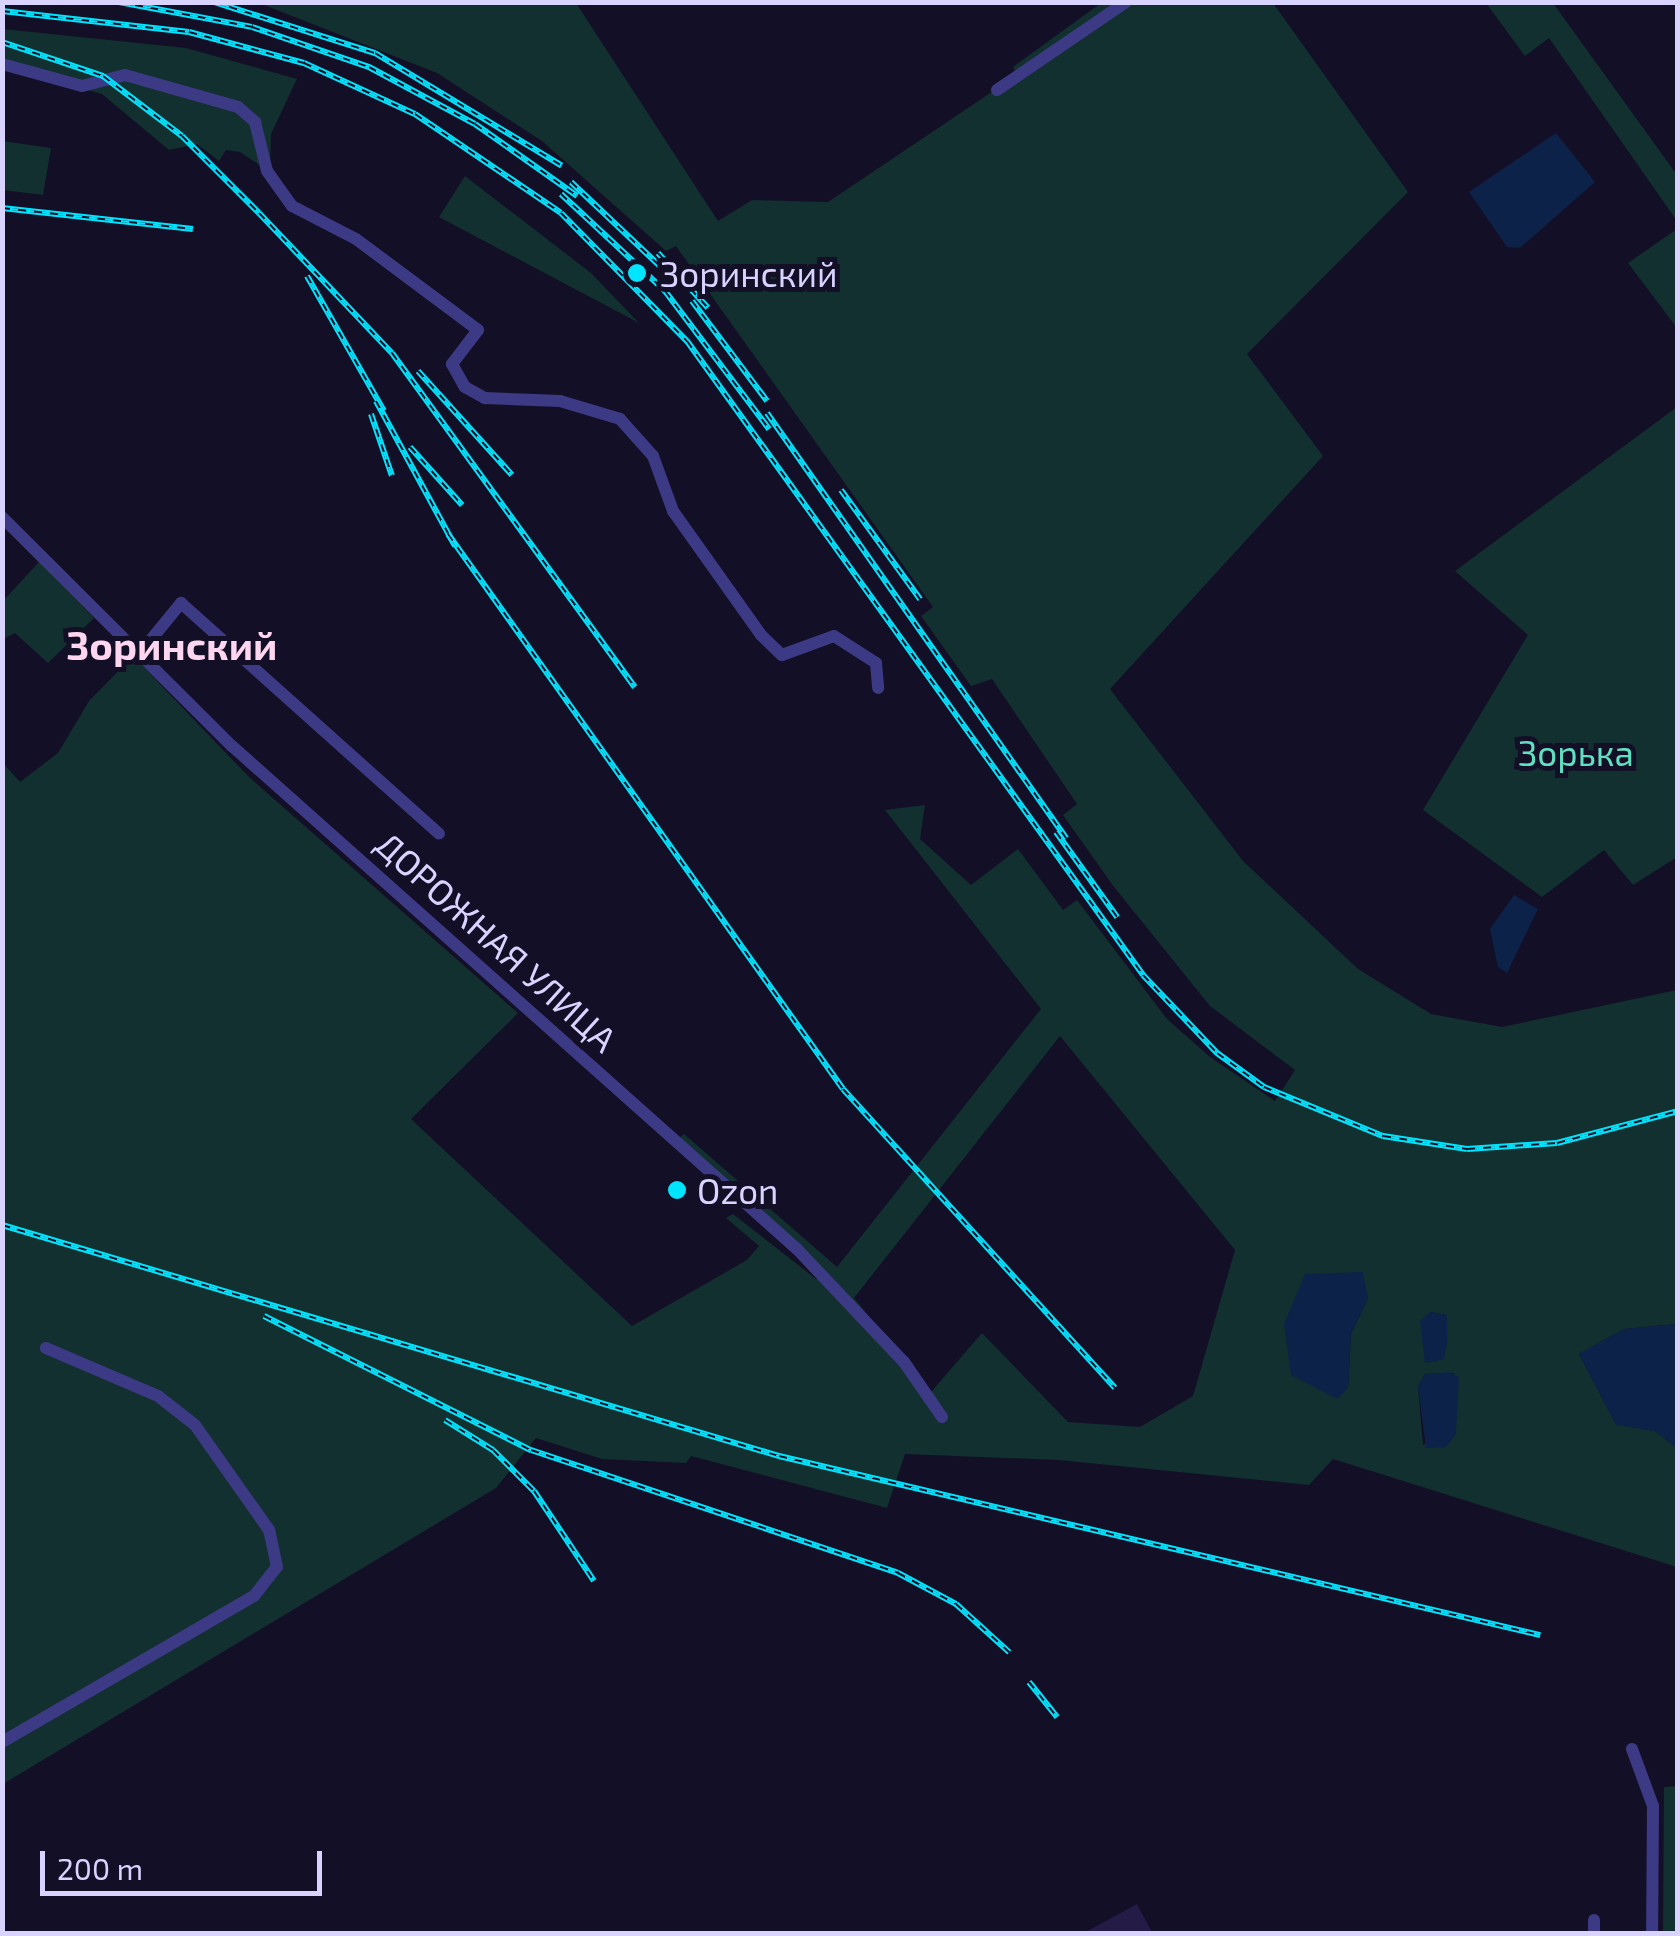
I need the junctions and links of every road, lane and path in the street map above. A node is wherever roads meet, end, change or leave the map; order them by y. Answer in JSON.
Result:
{"nodes":[{"id":1,"x":1126,"y":2,"type":"edge"},
{"id":2,"x":2,"y":64,"type":"edge"},
{"id":3,"x":997,"y":90,"type":"dead end"},
{"id":4,"x":2,"y":518,"type":"edge"},
{"id":5,"x":140,"y":653,"type":"junction"},
{"id":6,"x":878,"y":688,"type":"dead end"},
{"id":7,"x":439,"y":834,"type":"dead end"},
{"id":8,"x":46,"y":1348,"type":"dead end"},
{"id":9,"x":942,"y":1417,"type":"dead end"},
{"id":10,"x":2,"y":1742,"type":"edge"},
{"id":11,"x":1632,"y":1749,"type":"dead end"},
{"id":12,"x":1652,"y":1934,"type":"edge"}],
"edges":[{"from":1,"to":3,"type":"street"},
{"from":2,"to":6,"type":"street"},
{"from":4,"to":5,"type":"street","name":"ДОРОЖНАЯ УЛИЦА"},
{"from":5,"to":7,"type":"street"},
{"from":5,"to":9,"type":"street","name":"ДОРОЖНАЯ УЛИЦА"},
{"from":8,"to":10,"type":"street"},
{"from":11,"to":12,"type":"street"}]}
